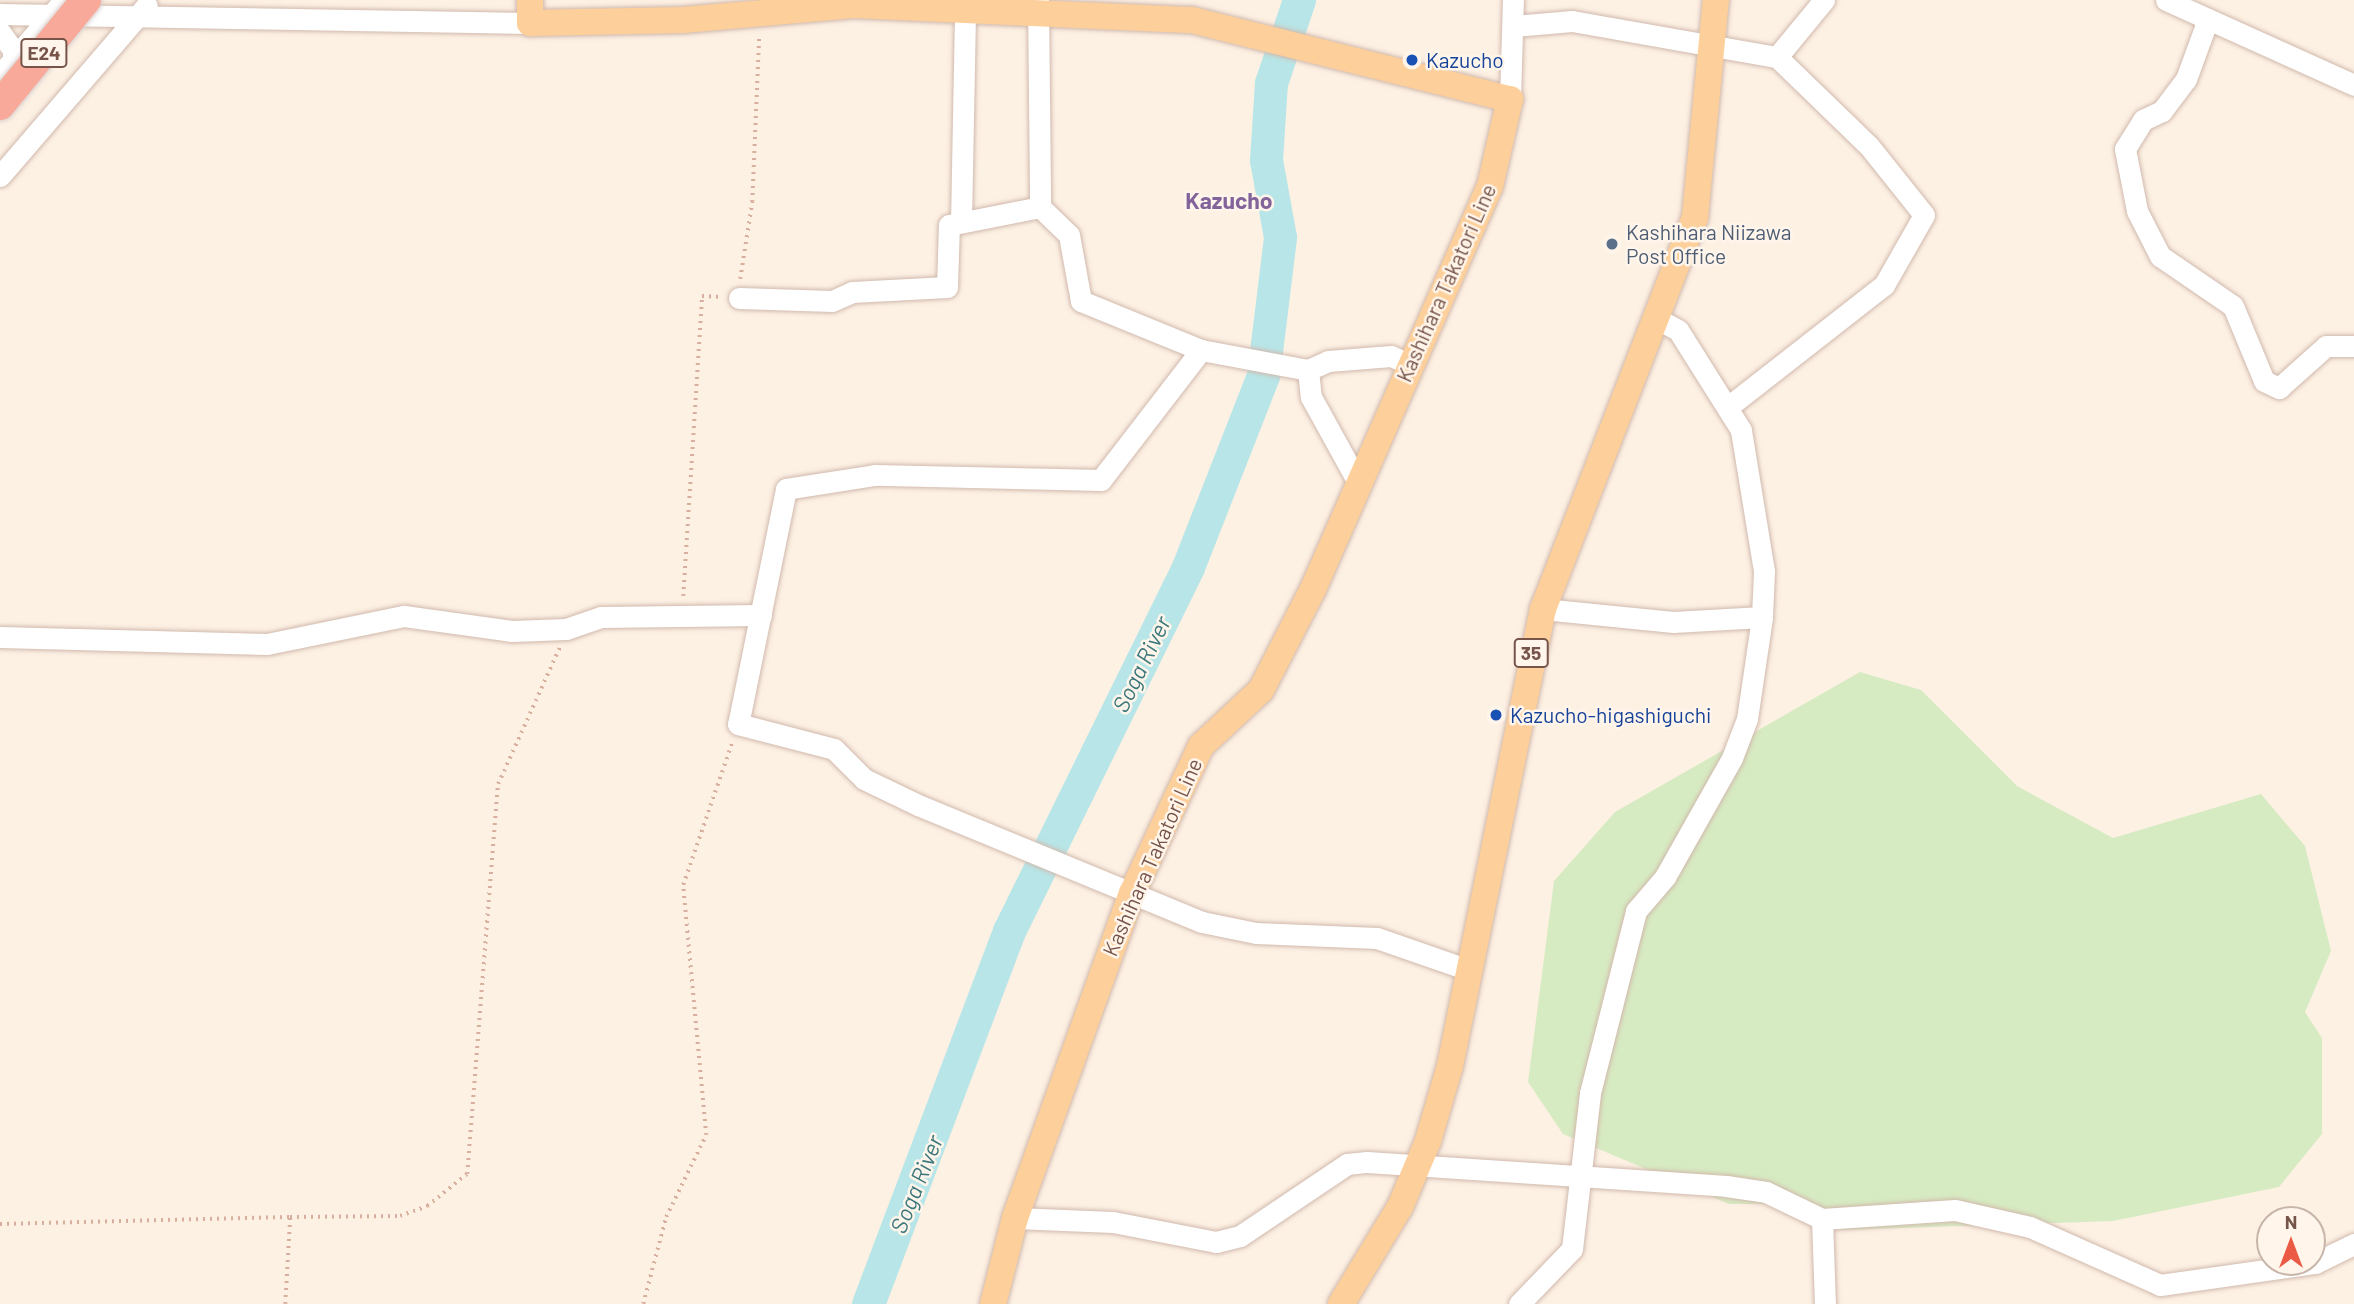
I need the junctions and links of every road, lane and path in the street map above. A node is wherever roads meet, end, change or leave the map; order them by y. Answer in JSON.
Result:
{"nodes":[{"id":1,"x":86,"y":0,"type":"edge"},
{"id":2,"x":1513,"y":0,"type":"edge"},
{"id":3,"x":1716,"y":0,"type":"edge"},
{"id":4,"x":1824,"y":0,"type":"edge"},
{"id":5,"x":2166,"y":0,"type":"edge"},
{"id":6,"x":869,"y":3,"type":"edge"},
{"id":7,"x":795,"y":4,"type":"edge"},
{"id":8,"x":1038,"y":4,"type":"edge"},
{"id":9,"x":145,"y":7,"type":"edge"},
{"id":10,"x":964,"y":7,"type":"junction"},
{"id":11,"x":58,"y":8,"type":"edge"},
{"id":12,"x":530,"y":12,"type":"edge"},
{"id":13,"x":760,"y":12,"type":"junction"},
{"id":14,"x":0,"y":14,"type":"edge"},
{"id":15,"x":2208,"y":19,"type":"junction"},
{"id":16,"x":1514,"y":26,"type":"junction"},
{"id":17,"x":0,"y":32,"type":"edge"},
{"id":18,"x":1713,"y":41,"type":"junction"},
{"id":19,"x":1777,"y":57,"type":"junction"},
{"id":20,"x":6,"y":69,"type":"edge"},
{"id":21,"x":2354,"y":85,"type":"edge"},
{"id":22,"x":1510,"y":99,"type":"junction"},
{"id":23,"x":0,"y":105,"type":"edge"},
{"id":24,"x":0,"y":176,"type":"edge"},
{"id":25,"x":1040,"y":207,"type":"junction"},
{"id":26,"x":961,"y":222,"type":"junction"},
{"id":27,"x":739,"y":298,"type":"junction"},
{"id":28,"x":1659,"y":320,"type":"junction"},
{"id":29,"x":2354,"y":346,"type":"edge"},
{"id":30,"x":1212,"y":352,"type":"junction"},
{"id":31,"x":1409,"y":364,"type":"junction"},
{"id":32,"x":1304,"y":370,"type":"junction"},
{"id":33,"x":1729,"y":406,"type":"junction"},
{"id":34,"x":1359,"y":484,"type":"junction"},
{"id":35,"x":1543,"y":609,"type":"junction"},
{"id":36,"x":761,"y":615,"type":"junction"},
{"id":37,"x":1762,"y":617,"type":"junction"},
{"id":38,"x":682,"y":618,"type":"junction"},
{"id":39,"x":566,"y":629,"type":"junction"},
{"id":40,"x":0,"y":637,"type":"edge"},
{"id":41,"x":738,"y":724,"type":"junction"},
{"id":42,"x":1132,"y":893,"type":"junction"},
{"id":43,"x":1469,"y":970,"type":"junction"},
{"id":44,"x":1418,"y":1167,"type":"junction"},
{"id":45,"x":1580,"y":1178,"type":"junction"},
{"id":46,"x":290,"y":1217,"type":"junction"},
{"id":47,"x":1015,"y":1218,"type":"junction"},
{"id":48,"x":1822,"y":1219,"type":"junction"},
{"id":49,"x":0,"y":1224,"type":"edge"},
{"id":50,"x":2354,"y":1244,"type":"edge"},
{"id":51,"x":285,"y":1304,"type":"edge"},
{"id":52,"x":643,"y":1304,"type":"edge"},
{"id":53,"x":993,"y":1304,"type":"edge"},
{"id":54,"x":1341,"y":1304,"type":"edge"},
{"id":55,"x":1519,"y":1304,"type":"edge"},
{"id":56,"x":1825,"y":1304,"type":"edge"}],
"edges":[{"from":1,"to":23,"type":"highway","number":"E24","bridge":true},
{"from":2,"to":16,"type":"street"},
{"from":3,"to":18,"type":"main road","number":"35"},
{"from":4,"to":19,"type":"street"},
{"from":5,"to":15,"type":"street"},
{"from":6,"to":7,"type":"main road"},
{"from":6,"to":10,"type":"main road"},
{"from":7,"to":13,"type":"main road"},
{"from":8,"to":10,"type":"main road"},
{"from":8,"to":22,"type":"main road"},
{"from":8,"to":25,"type":"street"},
{"from":9,"to":11,"type":"street"},
{"from":9,"to":12,"type":"street"},
{"from":9,"to":24,"type":"street"},
{"from":10,"to":26,"type":"street"},
{"from":11,"to":14,"type":"street"},
{"from":11,"to":20,"type":"street"},
{"from":12,"to":13,"type":"main road"},
{"from":13,"to":27,"type":"path"},
{"from":15,"to":21,"type":"street"},
{"from":15,"to":29,"type":"street"},
{"from":16,"to":18,"type":"street"},
{"from":16,"to":22,"type":"street"},
{"from":17,"to":20,"type":"street"},
{"from":18,"to":19,"type":"street"},
{"from":18,"to":28,"type":"main road","number":"35"},
{"from":19,"to":33,"type":"street"},
{"from":22,"to":31,"type":"main road","name":"Kashihara Takatori Line"},
{"from":25,"to":26,"type":"street"},
{"from":25,"to":30,"type":"street"},
{"from":26,"to":27,"type":"street"},
{"from":27,"to":38,"type":"path"},
{"from":28,"to":33,"type":"street"},
{"from":28,"to":35,"type":"main road","number":"35"},
{"from":30,"to":32,"type":"street"},
{"from":30,"to":36,"type":"street"},
{"from":31,"to":32,"type":"street"},
{"from":31,"to":34,"type":"main road","name":"Kashihara Takatori Line"},
{"from":32,"to":34,"type":"street"},
{"from":33,"to":37,"type":"street"},
{"from":34,"to":42,"type":"main road","name":"Kashihara Takatori Line"},
{"from":35,"to":37,"type":"street"},
{"from":35,"to":43,"type":"main road","number":"35"},
{"from":36,"to":38,"type":"street"},
{"from":36,"to":41,"type":"street"},
{"from":37,"to":45,"type":"street"},
{"from":38,"to":39,"type":"street"},
{"from":39,"to":40,"type":"street"},
{"from":39,"to":46,"type":"path"},
{"from":41,"to":42,"type":"street"},
{"from":41,"to":52,"type":"path"},
{"from":42,"to":43,"type":"street"},
{"from":42,"to":47,"type":"main road","name":"Kashihara Takatori Line"},
{"from":43,"to":44,"type":"main road","number":"35"},
{"from":44,"to":45,"type":"street"},
{"from":44,"to":47,"type":"street"},
{"from":44,"to":54,"type":"main road","number":"35"},
{"from":45,"to":48,"type":"street"},
{"from":45,"to":55,"type":"street"},
{"from":46,"to":49,"type":"path"},
{"from":46,"to":51,"type":"path"},
{"from":47,"to":53,"type":"main road","name":"Kashihara Takatori Line"},
{"from":48,"to":50,"type":"street"},
{"from":48,"to":56,"type":"street"}]}
